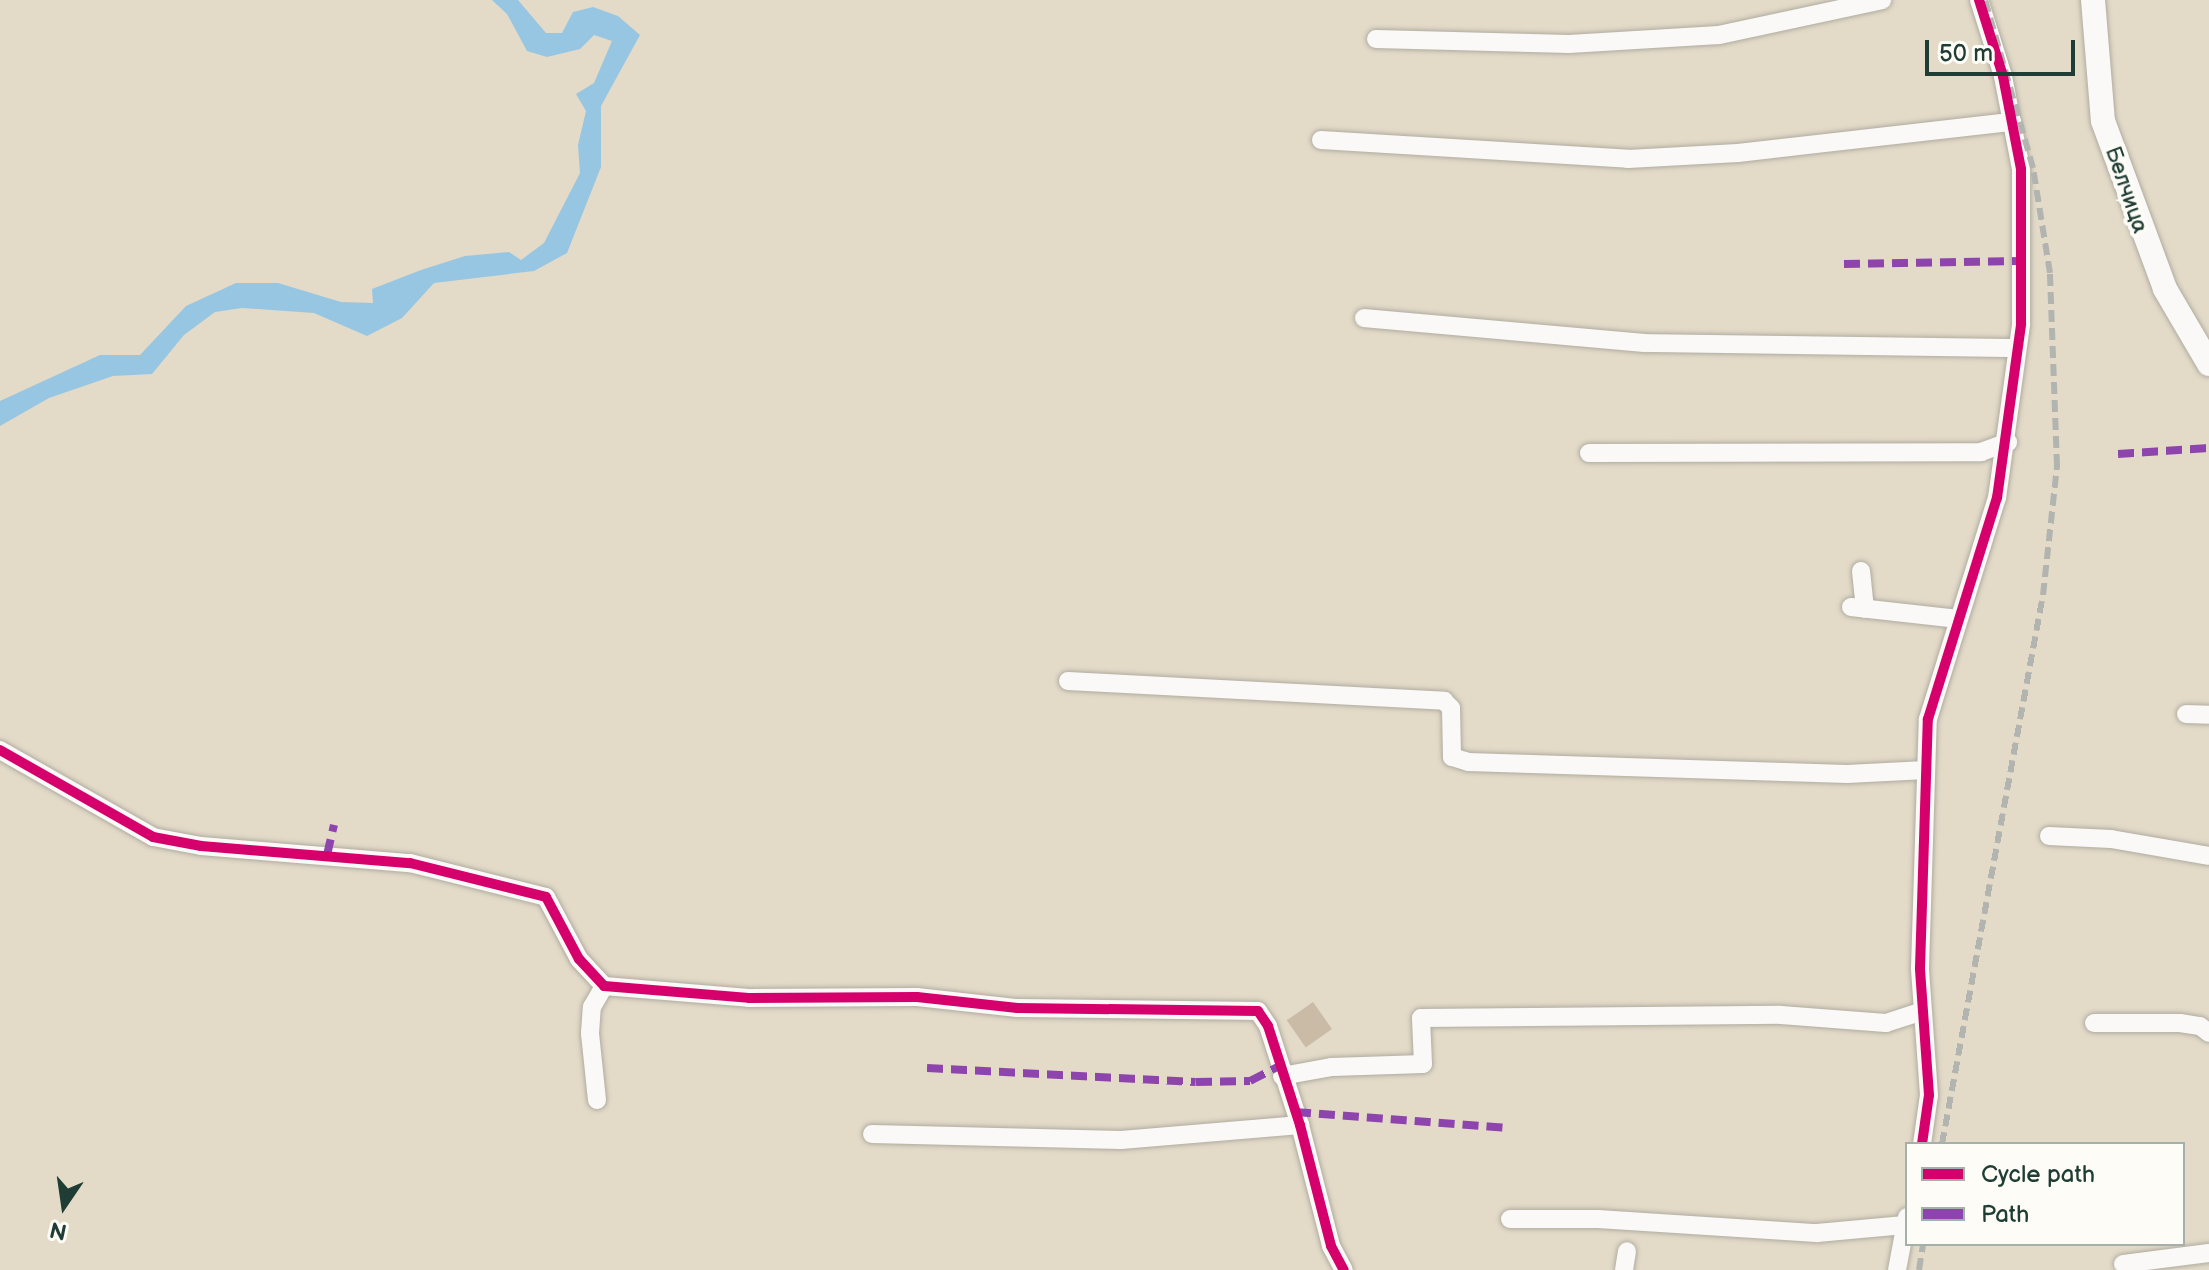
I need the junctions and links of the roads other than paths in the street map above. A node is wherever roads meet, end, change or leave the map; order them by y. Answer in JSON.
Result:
{"nodes":[{"id":1,"x":1882,"y":0,"type":"edge"},
{"id":2,"x":1979,"y":0,"type":"edge"},
{"id":3,"x":2093,"y":0,"type":"edge"},
{"id":4,"x":1376,"y":39,"type":"dead end"},
{"id":5,"x":2012,"y":122,"type":"junction"},
{"id":6,"x":1321,"y":140,"type":"dead end"},
{"id":7,"x":1364,"y":318,"type":"dead end"},
{"id":8,"x":2017,"y":348,"type":"junction"},
{"id":9,"x":2209,"y":364,"type":"edge"},
{"id":10,"x":2008,"y":442,"type":"junction"},
{"id":11,"x":1589,"y":453,"type":"dead end"},
{"id":12,"x":1861,"y":571,"type":"dead end"},
{"id":13,"x":1958,"y":619,"type":"junction"},
{"id":14,"x":1068,"y":681,"type":"dead end"},
{"id":15,"x":2186,"y":714,"type":"dead end"},
{"id":16,"x":2209,"y":715,"type":"edge"},
{"id":17,"x":0,"y":750,"type":"edge"},
{"id":18,"x":1926,"y":770,"type":"junction"},
{"id":19,"x":2049,"y":836,"type":"dead end"},
{"id":20,"x":2209,"y":856,"type":"edge"},
{"id":21,"x":604,"y":986,"type":"junction"},
{"id":22,"x":1920,"y":1012,"type":"junction"},
{"id":23,"x":2094,"y":1023,"type":"dead end"},
{"id":24,"x":2209,"y":1033,"type":"edge"},
{"id":25,"x":1282,"y":1076,"type":"junction"},
{"id":26,"x":597,"y":1100,"type":"dead end"},
{"id":27,"x":1300,"y":1125,"type":"junction"},
{"id":28,"x":872,"y":1134,"type":"dead end"},
{"id":29,"x":1922,"y":1142,"type":"edge"},
{"id":30,"x":1510,"y":1219,"type":"dead end"},
{"id":31,"x":1905,"y":1221,"type":"edge"},
{"id":32,"x":1905,"y":1226,"type":"edge"},
{"id":33,"x":1627,"y":1251,"type":"dead end"},
{"id":34,"x":2209,"y":1253,"type":"edge"},
{"id":35,"x":2123,"y":1264,"type":"dead end"},
{"id":36,"x":1344,"y":1270,"type":"edge"},
{"id":37,"x":1624,"y":1270,"type":"edge"},
{"id":38,"x":1897,"y":1270,"type":"edge"}],
"edges":[{"from":1,"to":4,"type":"street"},
{"from":2,"to":5,"type":"street"},
{"from":3,"to":9,"type":"main road","name":"Белчица"},
{"from":5,"to":6,"type":"street"},
{"from":5,"to":8,"type":"street"},
{"from":7,"to":8,"type":"street"},
{"from":8,"to":10,"type":"street"},
{"from":10,"to":11,"type":"street"},
{"from":10,"to":13,"type":"street"},
{"from":12,"to":13,"type":"street"},
{"from":13,"to":18,"type":"street"},
{"from":14,"to":18,"type":"street"},
{"from":15,"to":16,"type":"street"},
{"from":17,"to":21,"type":"street"},
{"from":18,"to":22,"type":"street"},
{"from":19,"to":20,"type":"street"},
{"from":21,"to":25,"type":"street"},
{"from":21,"to":26,"type":"street"},
{"from":22,"to":25,"type":"street"},
{"from":22,"to":29,"type":"street"},
{"from":23,"to":24,"type":"street"},
{"from":25,"to":27,"type":"street"},
{"from":27,"to":28,"type":"street"},
{"from":27,"to":36,"type":"street"},
{"from":30,"to":31,"type":"street"},
{"from":32,"to":38,"type":"street"},
{"from":33,"to":37,"type":"street"},
{"from":34,"to":35,"type":"street"}]}
